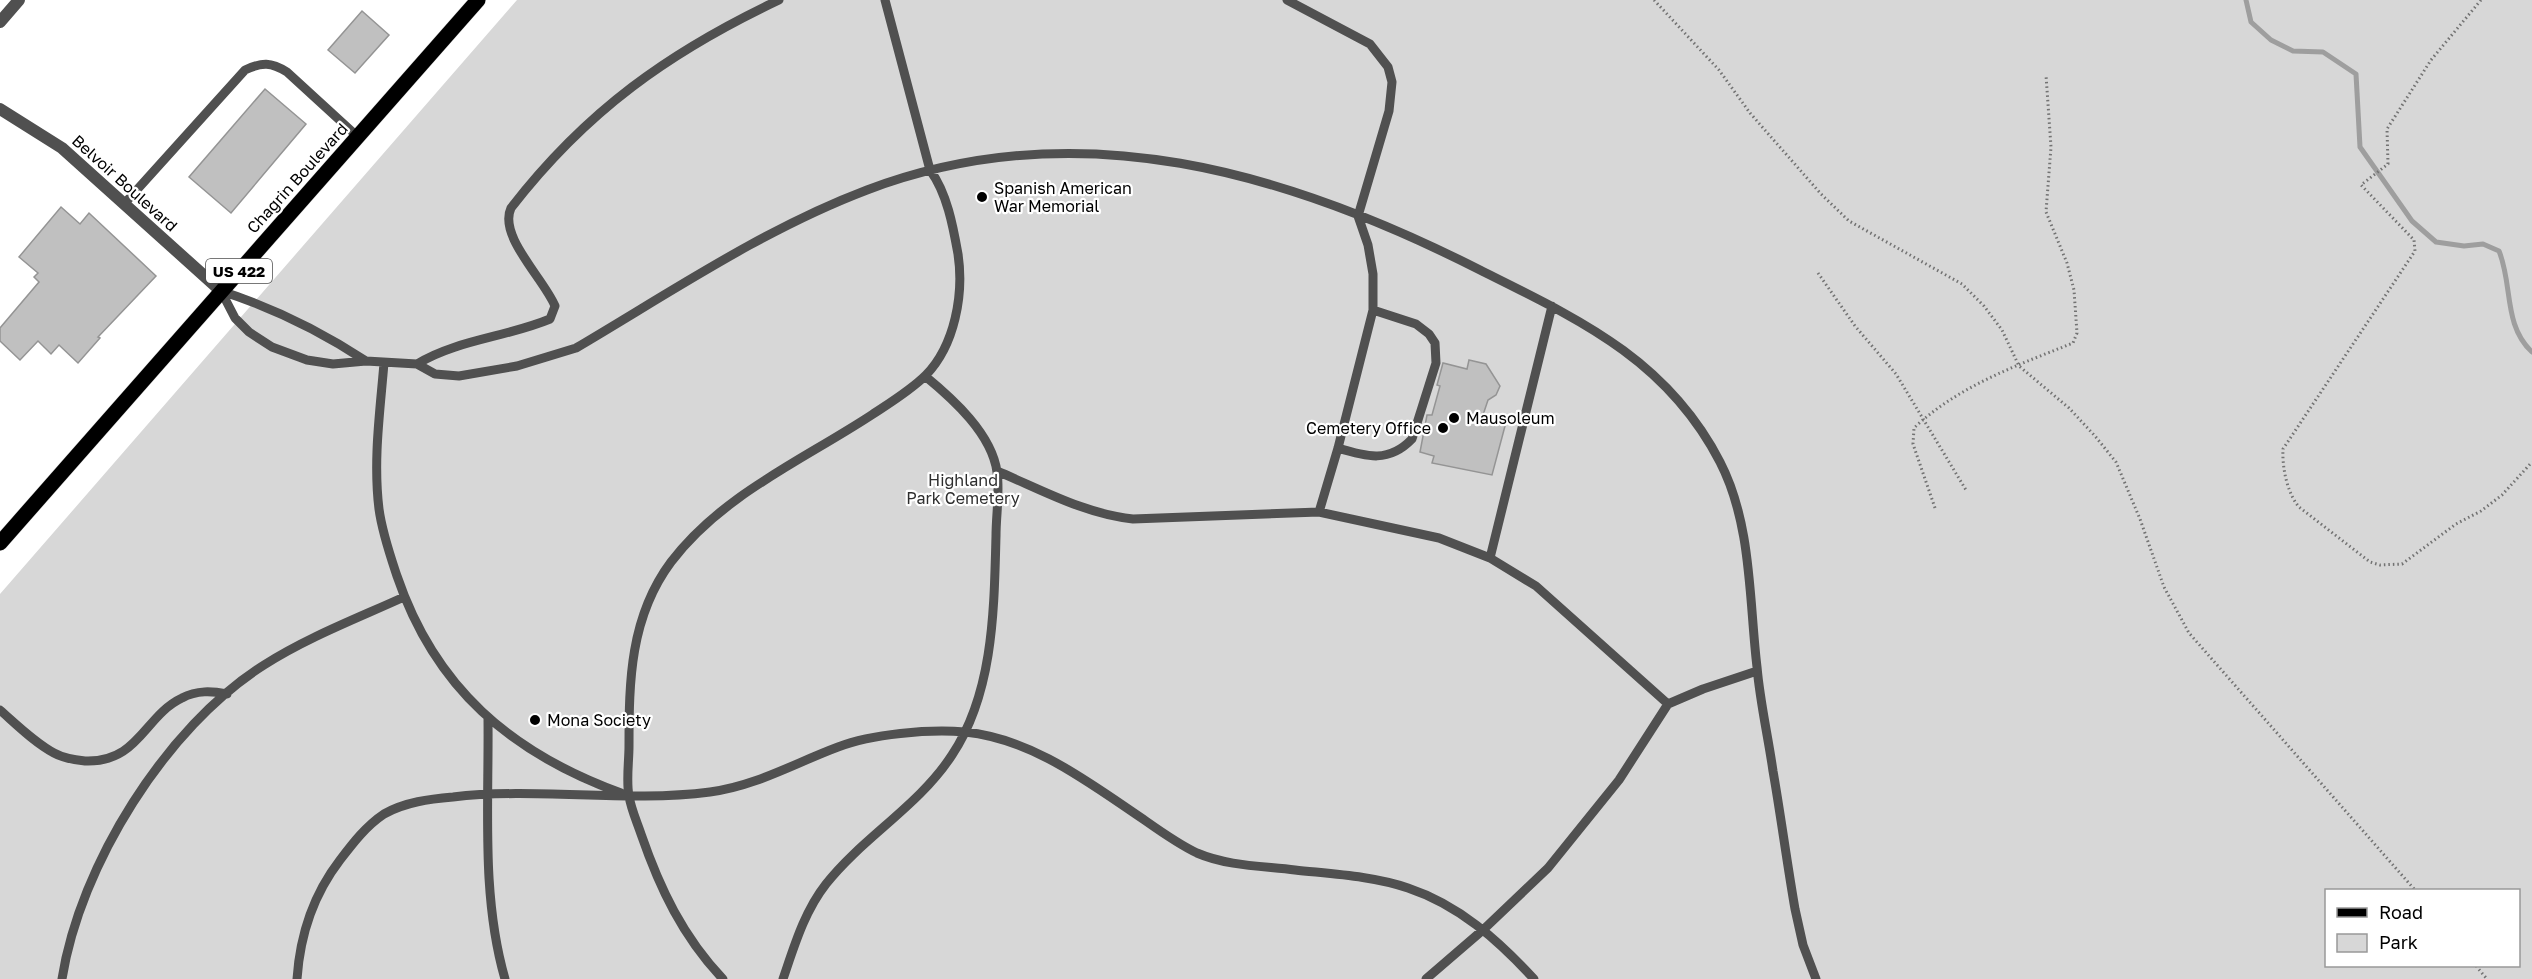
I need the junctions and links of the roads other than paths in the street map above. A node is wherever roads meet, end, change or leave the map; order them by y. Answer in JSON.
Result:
{"nodes":[{"id":1,"x":19,"y":0,"type":"edge"},
{"id":2,"x":478,"y":0,"type":"edge"},
{"id":3,"x":779,"y":0,"type":"edge"},
{"id":4,"x":885,"y":0,"type":"edge"},
{"id":5,"x":1287,"y":0,"type":"edge"},
{"id":6,"x":0,"y":22,"type":"edge"},
{"id":7,"x":0,"y":110,"type":"edge"},
{"id":8,"x":358,"y":137,"type":"junction"},
{"id":9,"x":930,"y":170,"type":"junction"},
{"id":10,"x":125,"y":203,"type":"junction"},
{"id":11,"x":1358,"y":216,"type":"junction"},
{"id":12,"x":221,"y":291,"type":"junction"},
{"id":13,"x":1552,"y":306,"type":"junction"},
{"id":14,"x":1373,"y":310,"type":"junction"},
{"id":15,"x":366,"y":361,"type":"junction"},
{"id":16,"x":384,"y":363,"type":"junction"},
{"id":17,"x":417,"y":364,"type":"junction"},
{"id":18,"x":925,"y":376,"type":"junction"},
{"id":19,"x":1338,"y":448,"type":"junction"},
{"id":20,"x":997,"y":471,"type":"junction"},
{"id":21,"x":1319,"y":512,"type":"junction"},
{"id":22,"x":0,"y":543,"type":"edge"},
{"id":23,"x":1490,"y":558,"type":"junction"},
{"id":24,"x":404,"y":597,"type":"junction"},
{"id":25,"x":1757,"y":671,"type":"junction"},
{"id":26,"x":227,"y":694,"type":"junction"},
{"id":27,"x":1668,"y":704,"type":"junction"},
{"id":28,"x":0,"y":710,"type":"edge"},
{"id":29,"x":488,"y":719,"type":"junction"},
{"id":30,"x":963,"y":732,"type":"junction"},
{"id":31,"x":489,"y":793,"type":"junction"},
{"id":32,"x":629,"y":796,"type":"junction"},
{"id":33,"x":1484,"y":929,"type":"junction"},
{"id":34,"x":62,"y":979,"type":"edge"},
{"id":35,"x":297,"y":979,"type":"edge"},
{"id":36,"x":506,"y":979,"type":"edge"},
{"id":37,"x":723,"y":979,"type":"edge"},
{"id":38,"x":783,"y":979,"type":"edge"},
{"id":39,"x":1426,"y":979,"type":"edge"},
{"id":40,"x":1534,"y":979,"type":"edge"},
{"id":41,"x":1816,"y":979,"type":"edge"}],
"edges":[{"from":1,"to":6,"type":"street"},
{"from":2,"to":8,"type":"main road","name":"Chagrin Boulevard","number":"US 422"},
{"from":3,"to":17,"type":"lane"},
{"from":4,"to":9,"type":"lane"},
{"from":5,"to":11,"type":"lane"},
{"from":7,"to":10,"type":"street","name":"Belvoir Boulevard"},
{"from":8,"to":10,"type":"lane"},
{"from":8,"to":12,"type":"main road","name":"Chagrin Boulevard","number":"US 422"},
{"from":9,"to":11,"type":"lane"},
{"from":9,"to":17,"type":"lane"},
{"from":9,"to":18,"type":"lane"},
{"from":10,"to":12,"type":"street","name":"Belvoir Boulevard"},
{"from":11,"to":13,"type":"lane"},
{"from":11,"to":14,"type":"lane"},
{"from":12,"to":15,"type":"lane"},
{"from":12,"to":15,"type":"lane"},
{"from":12,"to":22,"type":"main road","name":"Chagrin Boulevard","number":"US 422"},
{"from":13,"to":23,"type":"lane"},
{"from":13,"to":25,"type":"lane"},
{"from":14,"to":19,"type":"lane"},
{"from":14,"to":19,"type":"lane"},
{"from":15,"to":16,"type":"lane"},
{"from":16,"to":17,"type":"lane"},
{"from":16,"to":24,"type":"lane"},
{"from":18,"to":20,"type":"lane"},
{"from":18,"to":32,"type":"lane"},
{"from":19,"to":21,"type":"lane"},
{"from":20,"to":21,"type":"lane"},
{"from":20,"to":30,"type":"lane"},
{"from":21,"to":23,"type":"lane"},
{"from":23,"to":27,"type":"lane"},
{"from":24,"to":26,"type":"lane"},
{"from":24,"to":29,"type":"lane"},
{"from":25,"to":27,"type":"lane"},
{"from":25,"to":41,"type":"lane"},
{"from":26,"to":28,"type":"lane"},
{"from":26,"to":34,"type":"lane"},
{"from":27,"to":33,"type":"lane"},
{"from":29,"to":31,"type":"lane"},
{"from":29,"to":32,"type":"lane"},
{"from":30,"to":32,"type":"lane"},
{"from":30,"to":33,"type":"lane"},
{"from":30,"to":38,"type":"lane"},
{"from":31,"to":32,"type":"lane"},
{"from":31,"to":35,"type":"lane"},
{"from":31,"to":36,"type":"lane"},
{"from":32,"to":37,"type":"lane"},
{"from":33,"to":39,"type":"lane"},
{"from":33,"to":40,"type":"lane"}]}
